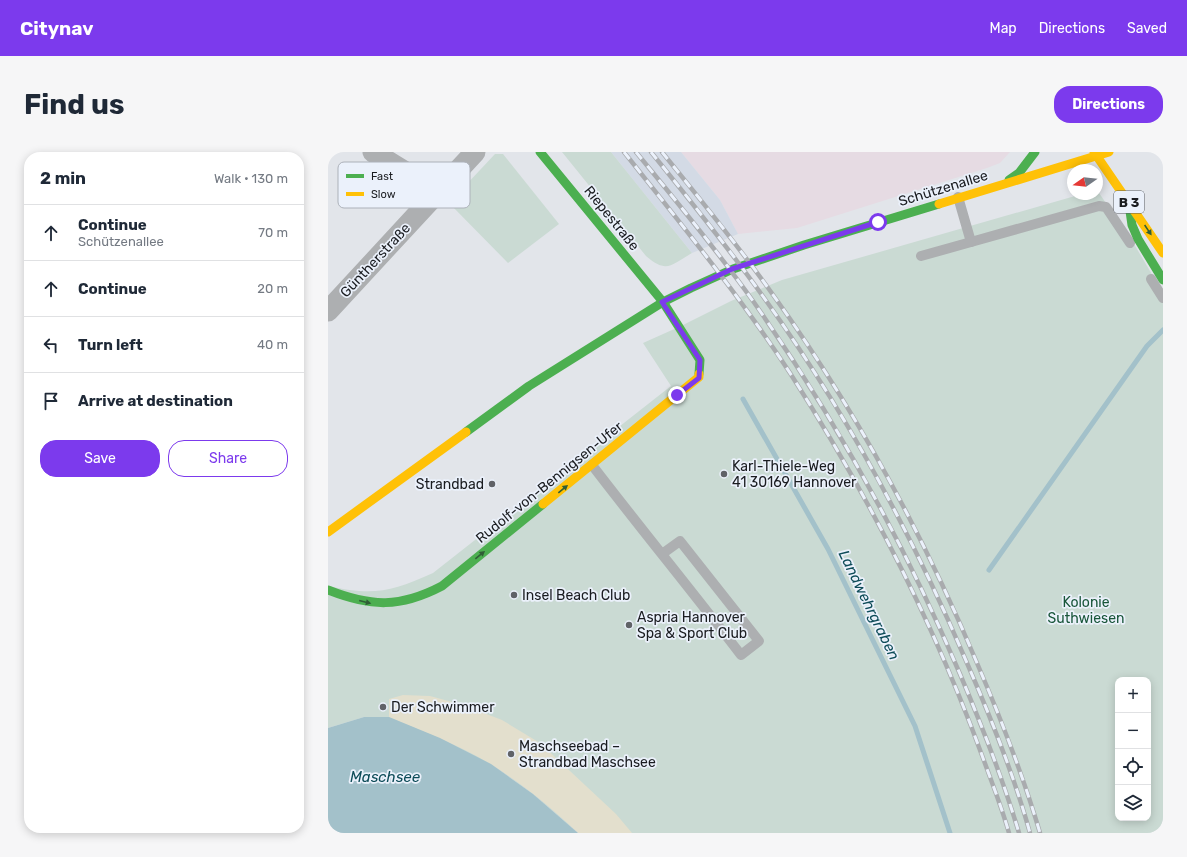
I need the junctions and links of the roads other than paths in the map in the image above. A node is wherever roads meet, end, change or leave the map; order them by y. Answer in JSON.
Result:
{"nodes":[{"id":1,"x":373,"y":152,"type":"edge"},
{"id":2,"x":475,"y":152,"type":"edge"},
{"id":3,"x":540,"y":152,"type":"edge"},
{"id":4,"x":1035,"y":152,"type":"edge"},
{"id":5,"x":1102,"y":154,"type":"edge"},
{"id":6,"x":389,"y":162,"type":"edge"},
{"id":7,"x":466,"y":162,"type":"edge"},
{"id":8,"x":1005,"y":183,"type":"junction"},
{"id":9,"x":958,"y":197,"type":"junction"},
{"id":10,"x":423,"y":208,"type":"edge"},
{"id":11,"x":971,"y":242,"type":"junction"},
{"id":12,"x":1163,"y":253,"type":"edge"},
{"id":13,"x":921,"y":256,"type":"dead end"},
{"id":14,"x":1163,"y":280,"type":"edge"},
{"id":15,"x":1163,"y":298,"type":"edge"},
{"id":16,"x":662,"y":302,"type":"junction"},
{"id":17,"x":328,"y":311,"type":"edge"},
{"id":18,"x":592,"y":465,"type":"junction"},
{"id":19,"x":328,"y":532,"type":"edge"},
{"id":20,"x":662,"y":554,"type":"junction"},
{"id":21,"x":328,"y":590,"type":"edge"}],
"edges":[{"from":1,"to":6,"type":"street"},
{"from":2,"to":7,"type":"street","name":"Güntherstraße"},
{"from":3,"to":16,"type":"main road","name":"Riepestraße"},
{"from":4,"to":8,"type":"main road"},
{"from":5,"to":8,"type":"main road","name":"Schützenallee"},
{"from":5,"to":12,"type":"main road","number":"B 3","one_way":true,"bridge":true},
{"from":5,"to":14,"type":"main road"},
{"from":8,"to":9,"type":"main road","name":"Schützenallee"},
{"from":9,"to":11,"type":"lane"},
{"from":9,"to":16,"type":"main road","name":"Schützenallee"},
{"from":10,"to":17,"type":"street","name":"Güntherstraße"},
{"from":11,"to":13,"type":"lane"},
{"from":11,"to":15,"type":"lane"},
{"from":16,"to":18,"type":"main road","name":"Rudolf-von-Bennigsen-Ufer"},
{"from":16,"to":19,"type":"main road"},
{"from":18,"to":20,"type":"lane"},
{"from":21,"to":18,"type":"main road","name":"Rudolf-von-Bennigsen-Ufer","one_way":true},
{"from":20,"to":20,"type":"lane"}]}
